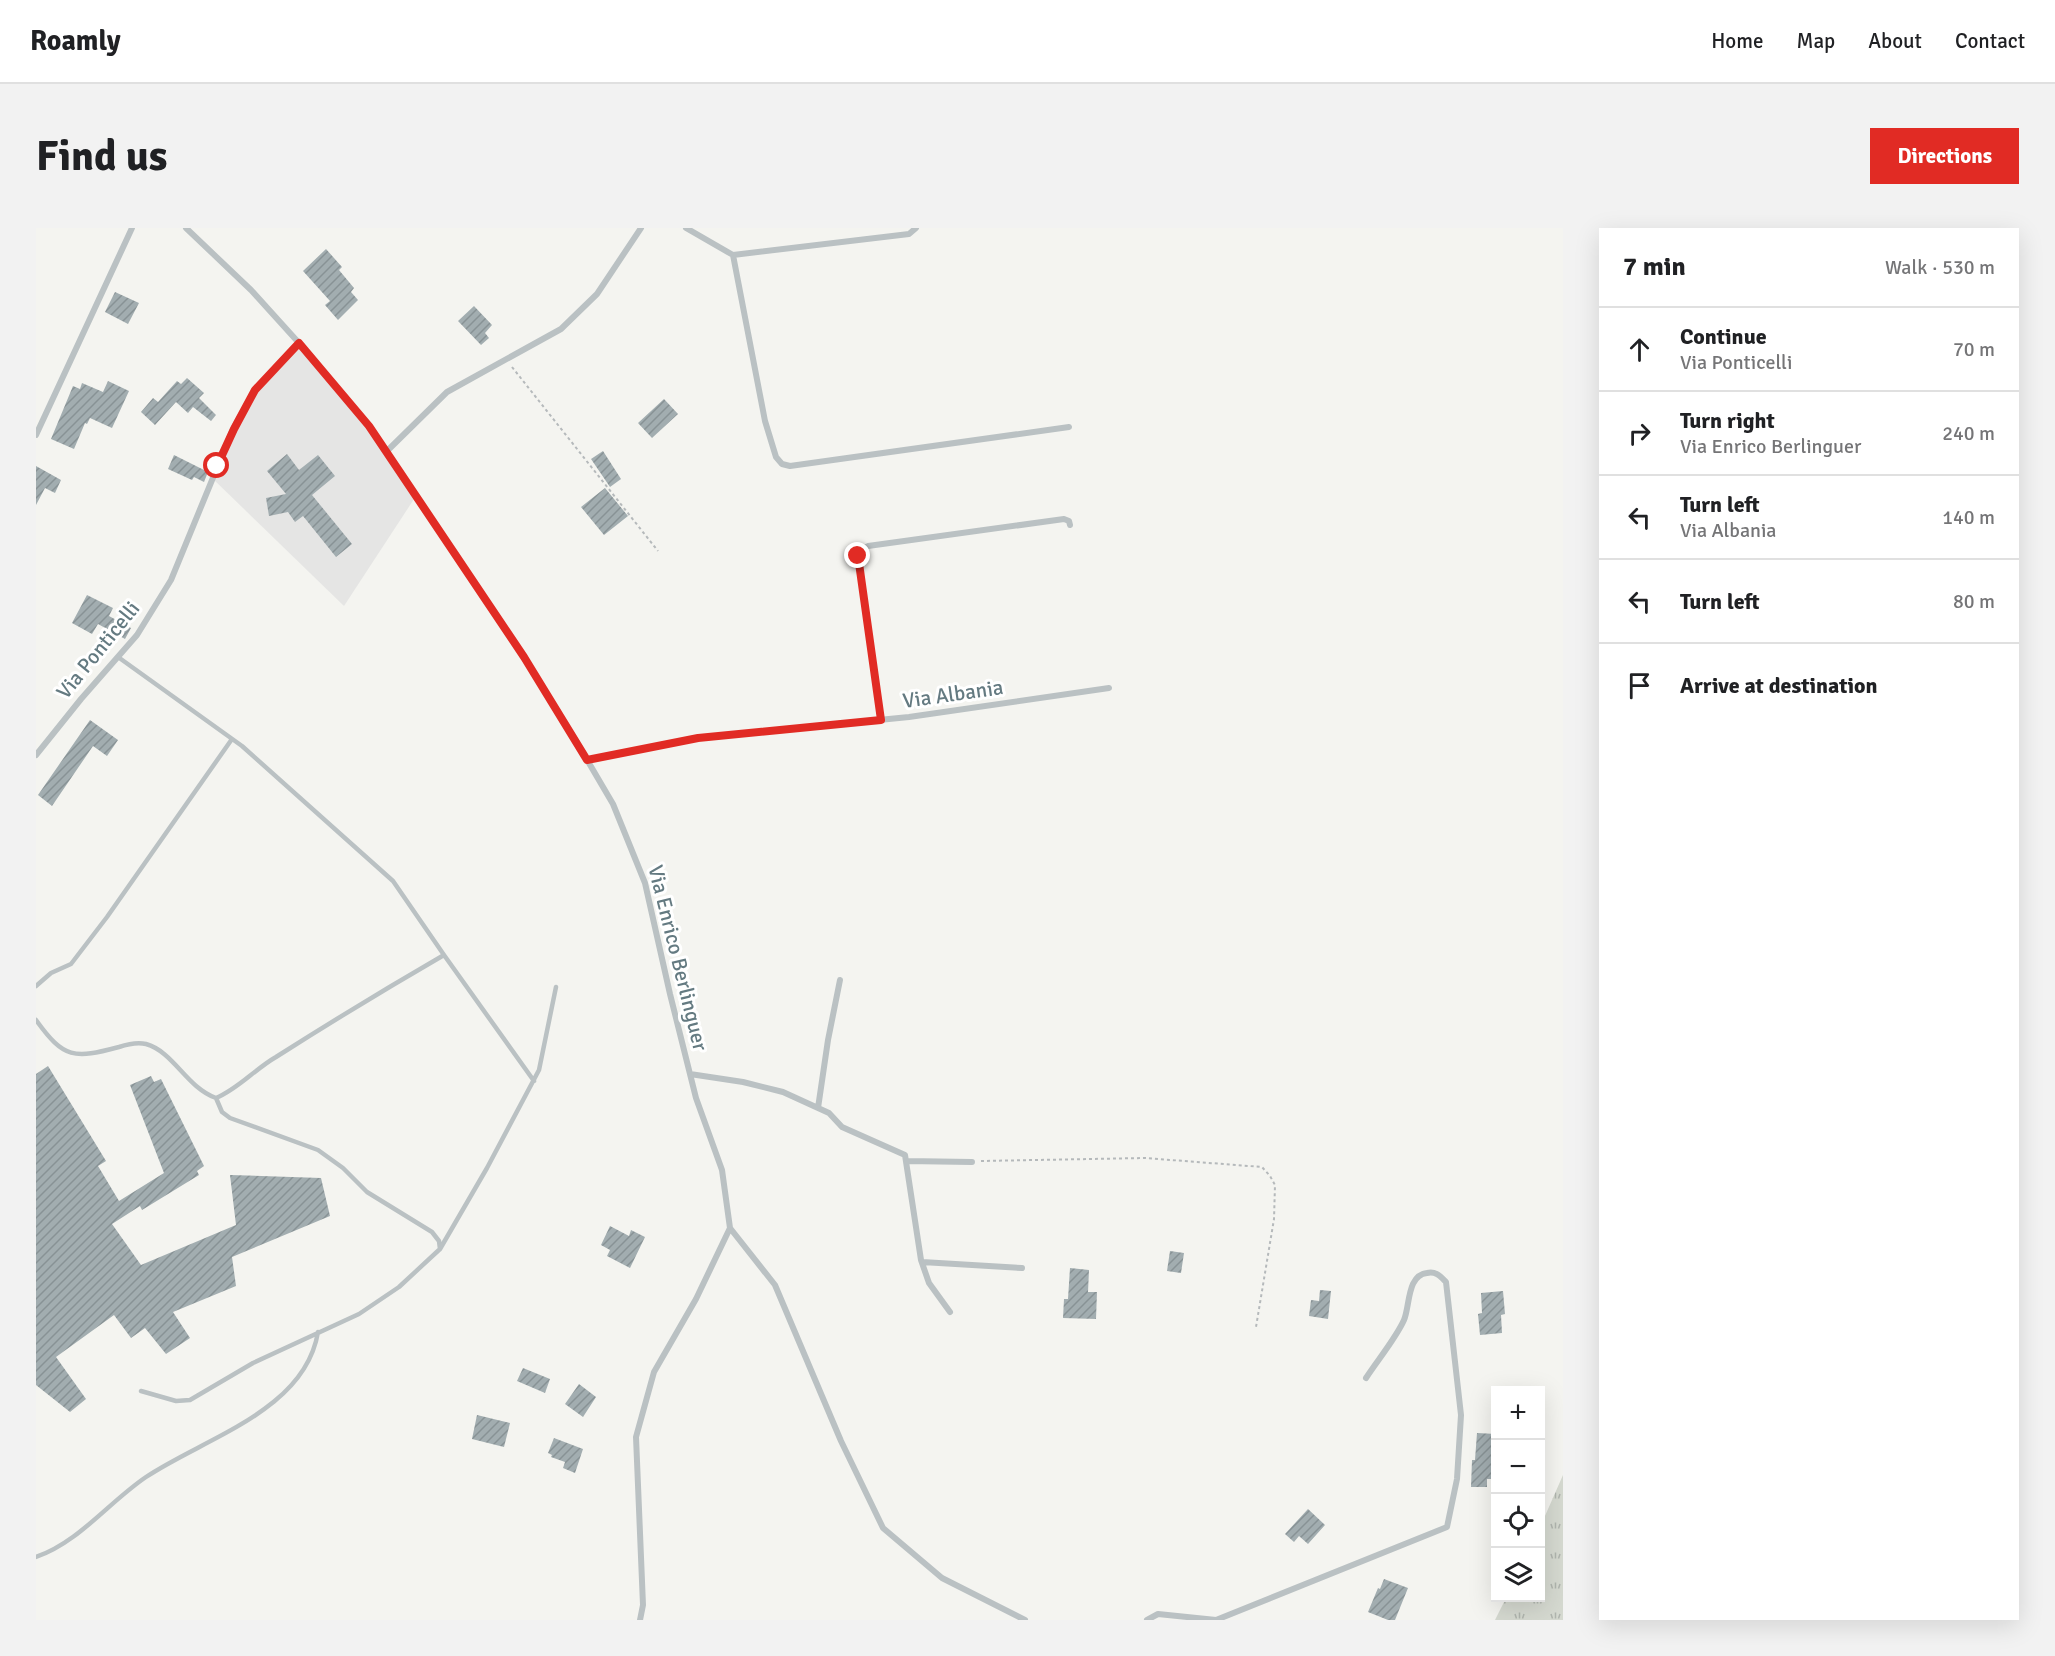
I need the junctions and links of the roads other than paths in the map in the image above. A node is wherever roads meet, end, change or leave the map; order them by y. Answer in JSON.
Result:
{"nodes":[{"id":1,"x":132,"y":228,"type":"edge"},
{"id":2,"x":186,"y":228,"type":"edge"},
{"id":3,"x":640,"y":228,"type":"edge"},
{"id":4,"x":686,"y":228,"type":"edge"},
{"id":5,"x":916,"y":228,"type":"edge"},
{"id":6,"x":733,"y":255,"type":"junction"},
{"id":7,"x":299,"y":343,"type":"junction"},
{"id":8,"x":1069,"y":427,"type":"dead end"},
{"id":9,"x":36,"y":435,"type":"edge"},
{"id":10,"x":386,"y":452,"type":"junction"},
{"id":11,"x":1070,"y":525,"type":"dead end"},
{"id":12,"x":118,"y":657,"type":"junction"},
{"id":13,"x":1109,"y":688,"type":"dead end"},
{"id":14,"x":881,"y":720,"type":"junction"},
{"id":15,"x":232,"y":739,"type":"junction"},
{"id":16,"x":36,"y":755,"type":"edge"},
{"id":17,"x":587,"y":760,"type":"junction"},
{"id":18,"x":444,"y":954,"type":"junction"},
{"id":19,"x":840,"y":980,"type":"dead end"},
{"id":20,"x":36,"y":986,"type":"edge"},
{"id":21,"x":556,"y":987,"type":"dead end"},
{"id":22,"x":36,"y":1020,"type":"edge"},
{"id":23,"x":690,"y":1074,"type":"junction"},
{"id":24,"x":534,"y":1080,"type":"junction"},
{"id":25,"x":216,"y":1098,"type":"junction"},
{"id":26,"x":818,"y":1107,"type":"junction"},
{"id":27,"x":906,"y":1161,"type":"junction"},
{"id":28,"x":972,"y":1161,"type":"road end"},
{"id":29,"x":730,"y":1228,"type":"junction"},
{"id":30,"x":440,"y":1249,"type":"junction"},
{"id":31,"x":922,"y":1262,"type":"junction"},
{"id":32,"x":1022,"y":1268,"type":"dead end"},
{"id":33,"x":950,"y":1312,"type":"dead end"},
{"id":34,"x":318,"y":1332,"type":"junction"},
{"id":35,"x":1366,"y":1378,"type":"dead end"},
{"id":36,"x":141,"y":1390,"type":"dead end"},
{"id":37,"x":36,"y":1557,"type":"edge"},
{"id":38,"x":640,"y":1620,"type":"edge"},
{"id":39,"x":1025,"y":1620,"type":"edge"},
{"id":40,"x":1147,"y":1620,"type":"edge"},
{"id":41,"x":1216,"y":1620,"type":"edge"}],
"edges":[{"from":1,"to":9,"type":"street"},
{"from":2,"to":7,"type":"street","name":"Via Enrico Berlinguer"},
{"from":3,"to":10,"type":"street"},
{"from":4,"to":6,"type":"street"},
{"from":5,"to":6,"type":"street"},
{"from":6,"to":8,"type":"street"},
{"from":7,"to":10,"type":"street","name":"Via Enrico Berlinguer"},
{"from":7,"to":12,"type":"street","name":"Via Ponticelli"},
{"from":10,"to":17,"type":"street","name":"Via Enrico Berlinguer"},
{"from":11,"to":14,"type":"street"},
{"from":12,"to":15,"type":"lane"},
{"from":12,"to":16,"type":"street","name":"Via Ponticelli"},
{"from":13,"to":14,"type":"street","name":"Via Albania"},
{"from":14,"to":17,"type":"street","name":"Via Albania"},
{"from":15,"to":18,"type":"lane"},
{"from":15,"to":20,"type":"lane"},
{"from":17,"to":23,"type":"street","name":"Via Enrico Berlinguer"},
{"from":18,"to":24,"type":"lane"},
{"from":18,"to":25,"type":"lane"},
{"from":19,"to":26,"type":"street"},
{"from":21,"to":24,"type":"lane"},
{"from":22,"to":25,"type":"lane"},
{"from":23,"to":26,"type":"street"},
{"from":23,"to":29,"type":"street","name":"Via Enrico Berlinguer"},
{"from":24,"to":30,"type":"lane"},
{"from":25,"to":30,"type":"lane"},
{"from":26,"to":27,"type":"street"},
{"from":27,"to":28,"type":"street"},
{"from":27,"to":31,"type":"street"},
{"from":29,"to":38,"type":"street"},
{"from":29,"to":39,"type":"street"},
{"from":30,"to":34,"type":"lane"},
{"from":31,"to":32,"type":"street"},
{"from":31,"to":33,"type":"street"},
{"from":34,"to":36,"type":"lane"},
{"from":34,"to":37,"type":"lane"},
{"from":35,"to":41,"type":"street"},
{"from":40,"to":41,"type":"street"}]}
